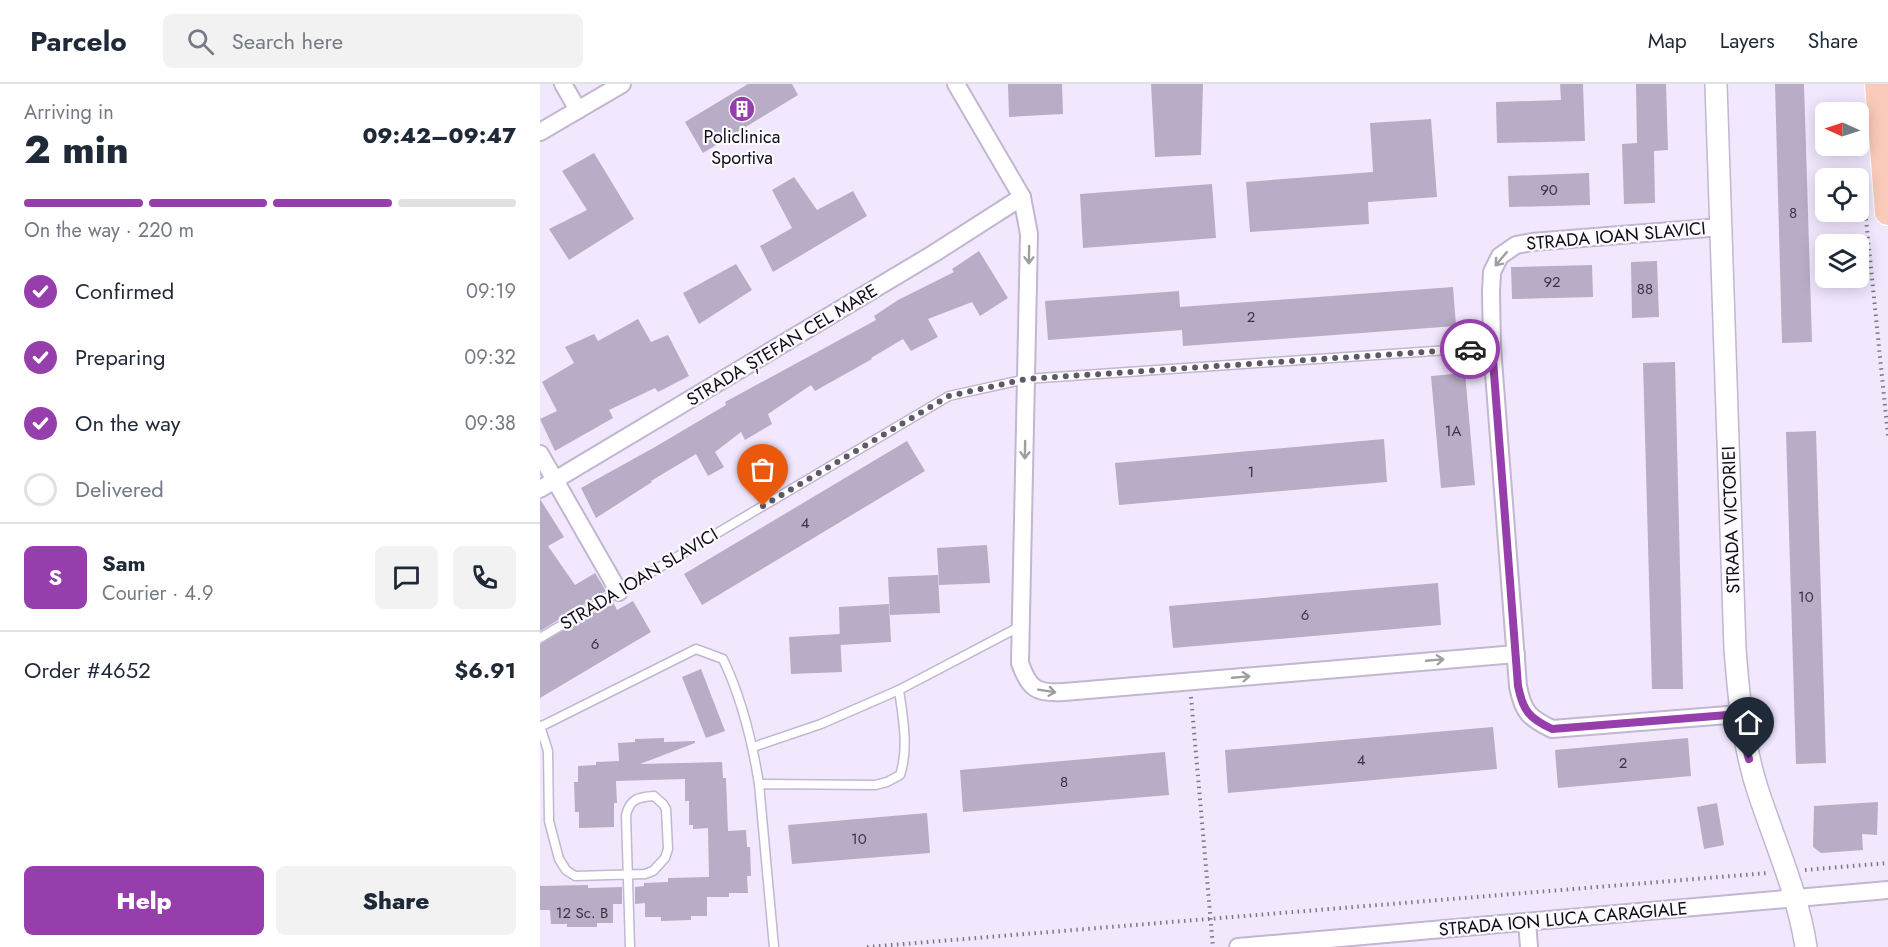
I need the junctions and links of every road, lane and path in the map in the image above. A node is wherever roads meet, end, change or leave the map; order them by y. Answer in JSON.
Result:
{"nodes":[{"id":1,"x":563,"y":84,"type":"edge"},
{"id":2,"x":622,"y":84,"type":"edge"},
{"id":3,"x":956,"y":84,"type":"edge"},
{"id":4,"x":1716,"y":84,"type":"edge"},
{"id":5,"x":1878,"y":84,"type":"edge"},
{"id":6,"x":578,"y":110,"type":"junction"},
{"id":7,"x":540,"y":132,"type":"edge"},
{"id":8,"x":1022,"y":197,"type":"junction"},
{"id":9,"x":1877,"y":213,"type":"edge"},
{"id":10,"x":1721,"y":227,"type":"junction"},
{"id":11,"x":1492,"y":347,"type":"junction"},
{"id":12,"x":1026,"y":379,"type":"junction"},
{"id":13,"x":1888,"y":436,"type":"edge"},
{"id":14,"x":540,"y":454,"type":"edge"},
{"id":15,"x":547,"y":485,"type":"edge"},
{"id":16,"x":619,"y":592,"type":"junction"},
{"id":17,"x":1022,"y":626,"type":"junction"},
{"id":18,"x":540,"y":638,"type":"edge"},
{"id":19,"x":1516,"y":654,"type":"junction"},
{"id":20,"x":1190,"y":681,"type":"junction"},
{"id":21,"x":899,"y":690,"type":"junction"},
{"id":22,"x":1740,"y":714,"type":"junction"},
{"id":23,"x":540,"y":727,"type":"edge"},
{"id":24,"x":753,"y":747,"type":"junction"},
{"id":25,"x":759,"y":784,"type":"junction"},
{"id":26,"x":1888,"y":863,"type":"edge"},
{"id":27,"x":1788,"y":872,"type":"junction"},
{"id":28,"x":628,"y":874,"type":"junction"},
{"id":29,"x":1888,"y":890,"type":"edge"},
{"id":30,"x":1795,"y":898,"type":"junction"},
{"id":31,"x":1210,"y":918,"type":"junction"},
{"id":32,"x":1527,"y":922,"type":"junction"},
{"id":33,"x":630,"y":947,"type":"edge"},
{"id":34,"x":774,"y":947,"type":"edge"},
{"id":35,"x":867,"y":947,"type":"edge"},
{"id":36,"x":1213,"y":947,"type":"edge"},
{"id":37,"x":1238,"y":947,"type":"edge"},
{"id":38,"x":1529,"y":947,"type":"edge"},
{"id":39,"x":1806,"y":947,"type":"edge"}],
"edges":[{"from":1,"to":6,"type":"street"},
{"from":2,"to":6,"type":"street"},
{"from":3,"to":8,"type":"street"},
{"from":4,"to":10,"type":"street","name":"STRADA VICTORIEI"},
{"from":5,"to":9,"type":"main road"},
{"from":6,"to":7,"type":"street"},
{"from":8,"to":12,"type":"street","one_way":true},
{"from":8,"to":15,"type":"street","name":"STRADA ȘTEFAN CEL MARE"},
{"from":9,"to":13,"type":"path"},
{"from":10,"to":11,"type":"street","name":"STRADA IOAN SLAVICI","one_way":true},
{"from":10,"to":22,"type":"street","name":"STRADA VICTORIEI"},
{"from":11,"to":12,"type":"lane","name":"STRADA IOAN SLAVICI"},
{"from":11,"to":19,"type":"street","name":"STRADA IOAN SLAVICI"},
{"from":12,"to":16,"type":"lane","name":"STRADA IOAN SLAVICI"},
{"from":12,"to":17,"type":"street","one_way":true},
{"from":14,"to":15,"type":"street"},
{"from":15,"to":16,"type":"street"},
{"from":16,"to":18,"type":"lane","name":"STRADA IOAN SLAVICI"},
{"from":17,"to":20,"type":"street","one_way":true},
{"from":17,"to":21,"type":"lane"},
{"from":20,"to":19,"type":"street","one_way":true},
{"from":19,"to":22,"type":"street","name":"STRADA IOAN SLAVICI"},
{"from":20,"to":31,"type":"path"},
{"from":21,"to":24,"type":"lane"},
{"from":21,"to":25,"type":"lane"},
{"from":22,"to":27,"type":"street","name":"STRADA VICTORIEI"},
{"from":23,"to":24,"type":"lane"},
{"from":23,"to":28,"type":"lane"},
{"from":24,"to":25,"type":"lane"},
{"from":25,"to":34,"type":"lane"},
{"from":26,"to":27,"type":"path"},
{"from":27,"to":30,"type":"street","name":"STRADA VICTORIEI"},
{"from":27,"to":31,"type":"path"},
{"from":28,"to":28,"type":"lane"},
{"from":28,"to":33,"type":"lane"},
{"from":29,"to":30,"type":"street","name":"STRADA ION LUCA CARAGIALE"},
{"from":30,"to":32,"type":"street","name":"STRADA ION LUCA CARAGIALE"},
{"from":30,"to":39,"type":"street","name":"STRADA VICTORIEI"},
{"from":31,"to":35,"type":"path"},
{"from":31,"to":36,"type":"path"},
{"from":32,"to":37,"type":"street","name":"STRADA ION LUCA CARAGIALE"},
{"from":32,"to":38,"type":"street"}]}
